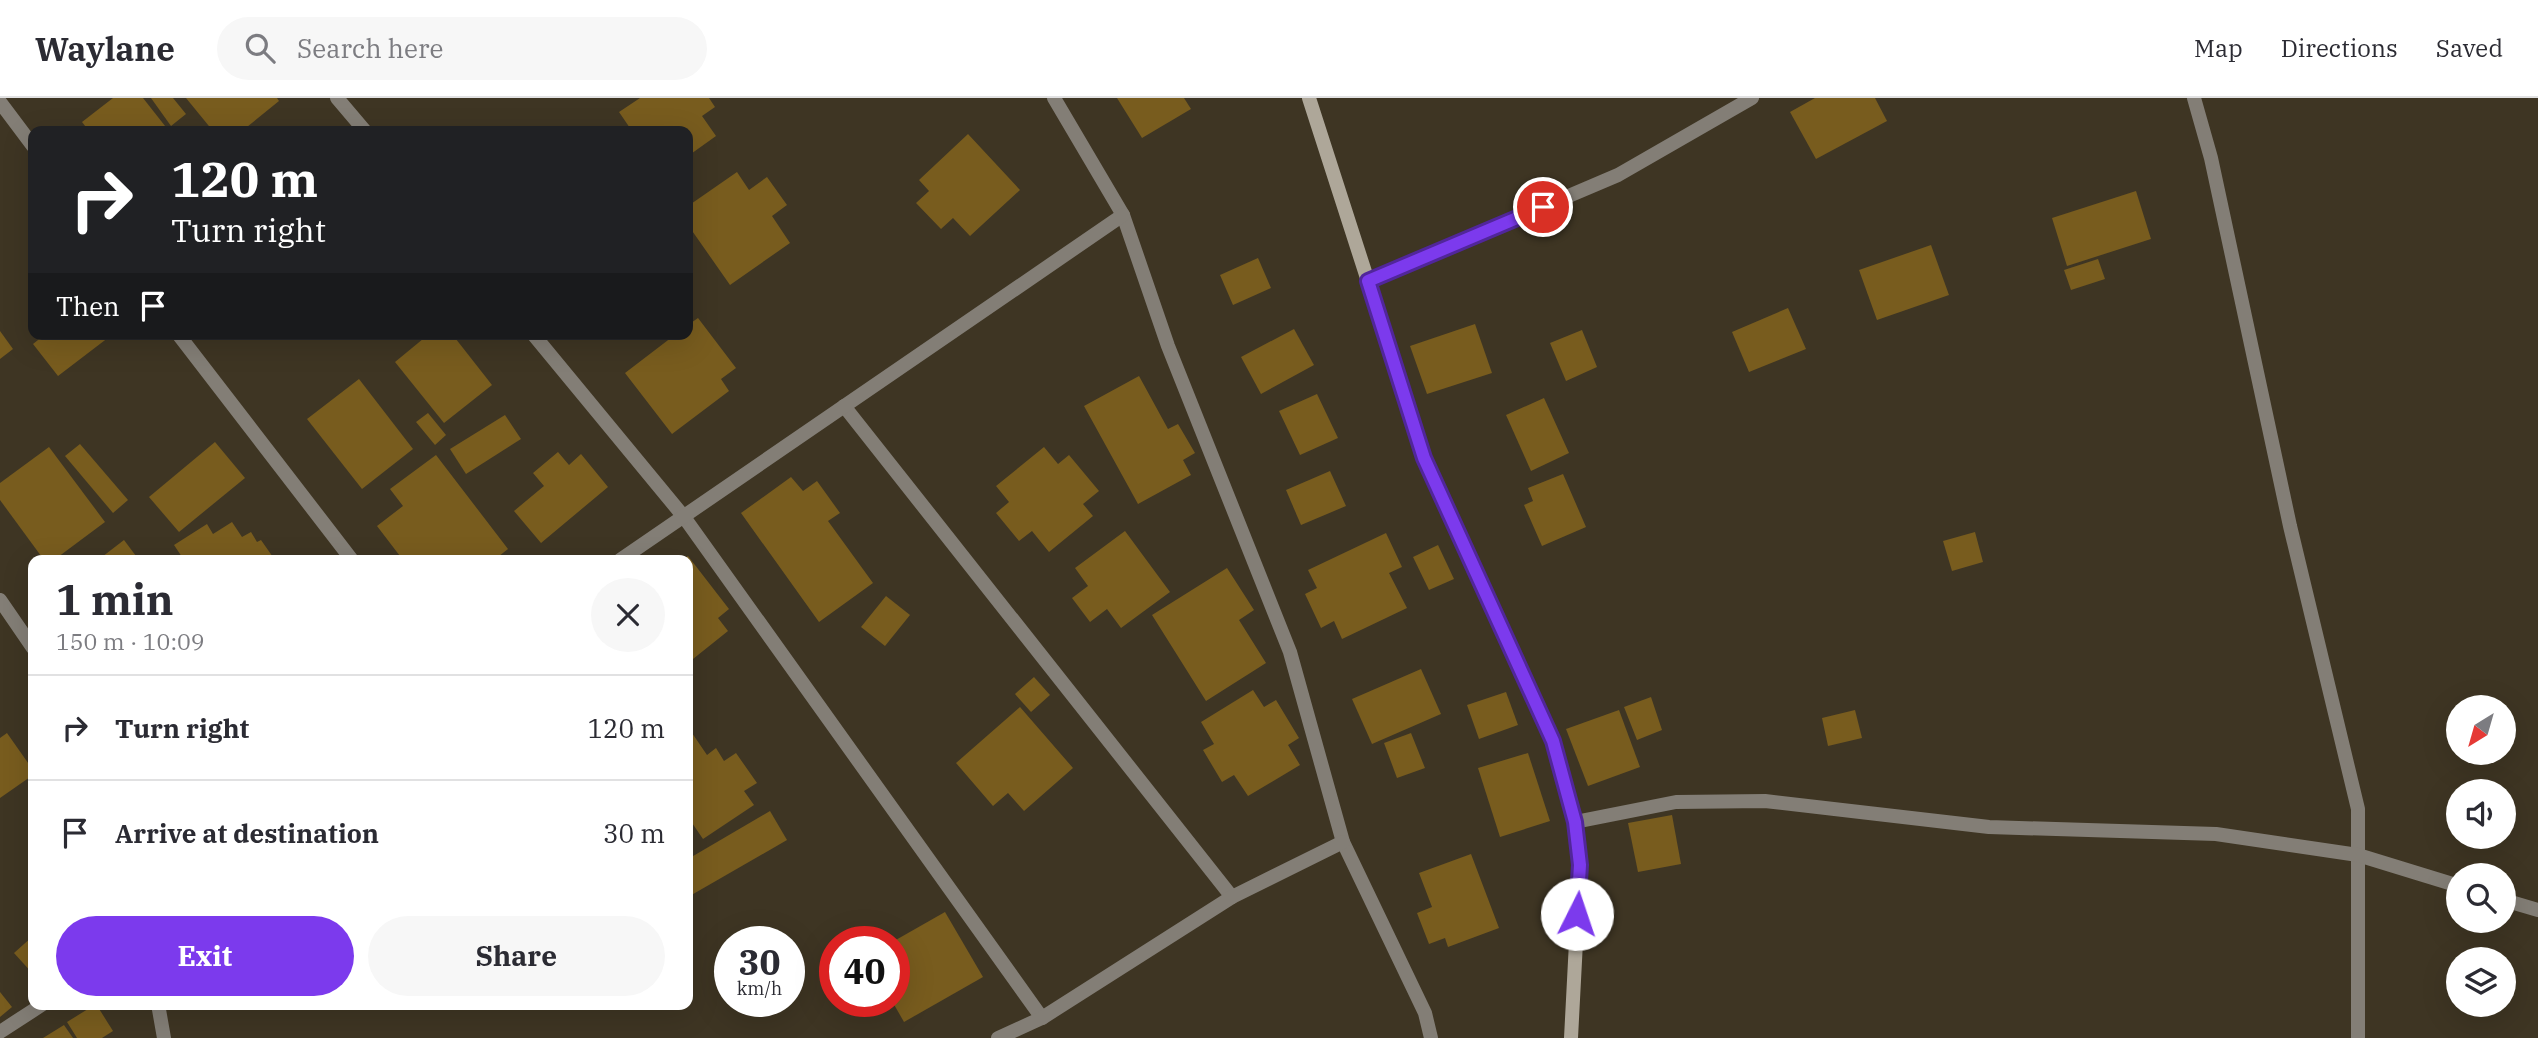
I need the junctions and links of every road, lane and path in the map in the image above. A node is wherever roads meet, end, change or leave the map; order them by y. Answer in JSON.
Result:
{"nodes":[{"id":1,"x":337,"y":98,"type":"edge"},
{"id":2,"x":1054,"y":98,"type":"edge"},
{"id":3,"x":1309,"y":98,"type":"edge"},
{"id":4,"x":1752,"y":98,"type":"edge"},
{"id":5,"x":2194,"y":98,"type":"edge"},
{"id":6,"x":0,"y":102,"type":"edge"},
{"id":7,"x":361,"y":126,"type":"edge"},
{"id":8,"x":28,"y":139,"type":"edge"},
{"id":9,"x":1123,"y":215,"type":"junction"},
{"id":10,"x":1368,"y":281,"type":"junction"},
{"id":11,"x":183,"y":340,"type":"edge"},
{"id":12,"x":538,"y":340,"type":"edge"},
{"id":13,"x":844,"y":407,"type":"junction"},
{"id":14,"x":684,"y":517,"type":"junction"},
{"id":15,"x":348,"y":555,"type":"edge"},
{"id":16,"x":627,"y":555,"type":"edge"},
{"id":17,"x":0,"y":600,"type":"edge"},
{"id":18,"x":28,"y":641,"type":"edge"},
{"id":19,"x":1575,"y":822,"type":"junction"},
{"id":20,"x":1343,"y":842,"type":"junction"},
{"id":21,"x":2358,"y":855,"type":"junction"},
{"id":22,"x":2446,"y":882,"type":"edge"},
{"id":23,"x":1232,"y":897,"type":"junction"},
{"id":24,"x":2516,"y":904,"type":"edge"},
{"id":25,"x":2538,"y":910,"type":"edge"},
{"id":26,"x":34,"y":1010,"type":"edge"},
{"id":27,"x":159,"y":1010,"type":"edge"},
{"id":28,"x":1042,"y":1018,"type":"junction"},
{"id":29,"x":0,"y":1032,"type":"edge"},
{"id":30,"x":164,"y":1038,"type":"edge"},
{"id":31,"x":998,"y":1038,"type":"edge"},
{"id":32,"x":1431,"y":1038,"type":"edge"},
{"id":33,"x":1571,"y":1038,"type":"edge"},
{"id":34,"x":2358,"y":1038,"type":"edge"}],
"edges":[{"from":1,"to":7,"type":"street"},
{"from":2,"to":9,"type":"street"},
{"from":3,"to":10,"type":"street"},
{"from":4,"to":10,"type":"street"},
{"from":5,"to":21,"type":"street"},
{"from":6,"to":8,"type":"street"},
{"from":9,"to":13,"type":"street"},
{"from":9,"to":20,"type":"street"},
{"from":10,"to":19,"type":"street"},
{"from":11,"to":15,"type":"street"},
{"from":12,"to":14,"type":"street"},
{"from":13,"to":14,"type":"street"},
{"from":13,"to":23,"type":"street"},
{"from":14,"to":16,"type":"street"},
{"from":14,"to":28,"type":"street"},
{"from":17,"to":18,"type":"street"},
{"from":19,"to":21,"type":"street"},
{"from":19,"to":33,"type":"street"},
{"from":20,"to":23,"type":"street"},
{"from":20,"to":32,"type":"street"},
{"from":21,"to":22,"type":"street"},
{"from":21,"to":34,"type":"street"},
{"from":23,"to":28,"type":"street"},
{"from":24,"to":25,"type":"street"},
{"from":26,"to":29,"type":"street"},
{"from":27,"to":30,"type":"street"},
{"from":28,"to":31,"type":"street"}]}
